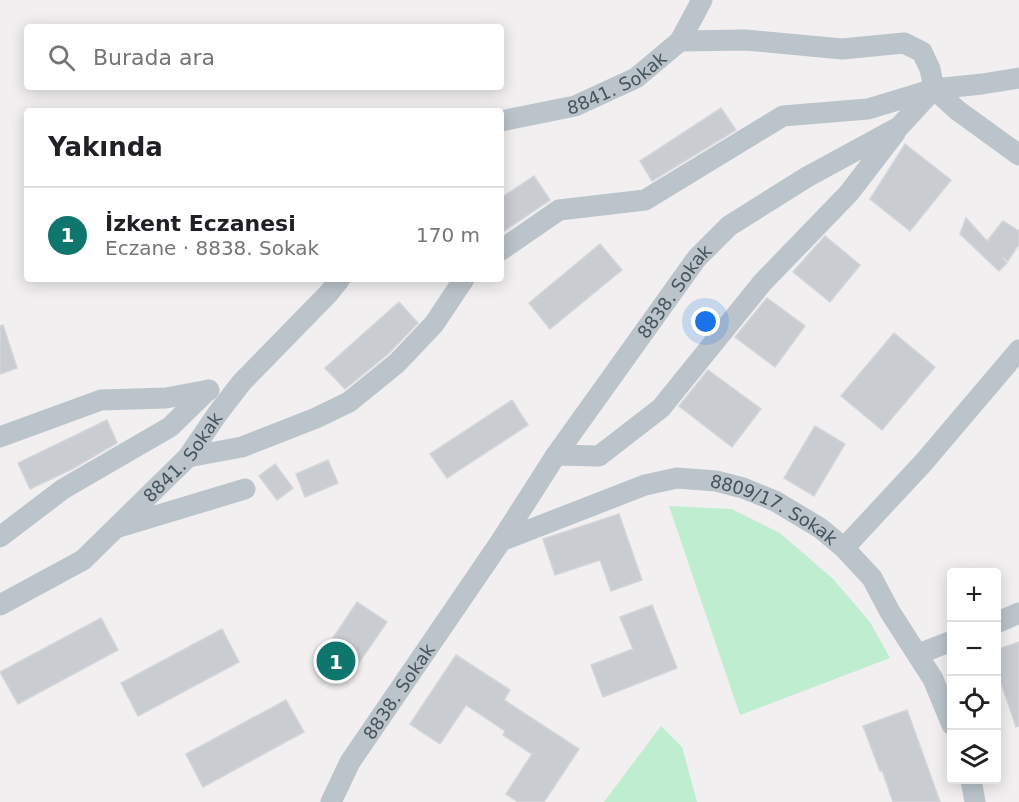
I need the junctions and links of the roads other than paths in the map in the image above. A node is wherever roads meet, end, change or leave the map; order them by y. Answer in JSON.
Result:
{"nodes":[{"id":1,"x":702,"y":0,"type":"edge"},
{"id":2,"x":680,"y":41,"type":"junction"},
{"id":3,"x":1019,"y":78,"type":"edge"},
{"id":4,"x":934,"y":89,"type":"junction"},
{"id":5,"x":504,"y":120,"type":"edge"},
{"id":6,"x":899,"y":128,"type":"junction"},
{"id":7,"x":1019,"y":155,"type":"edge"},
{"id":8,"x":504,"y":248,"type":"edge"},
{"id":9,"x":338,"y":282,"type":"edge"},
{"id":10,"x":462,"y":282,"type":"edge"},
{"id":11,"x":1019,"y":350,"type":"edge"},
{"id":12,"x":242,"y":382,"type":"junction"},
{"id":13,"x":208,"y":390,"type":"junction"},
{"id":14,"x":0,"y":437,"type":"edge"},
{"id":15,"x":556,"y":454,"type":"junction"},
{"id":16,"x":188,"y":456,"type":"junction"},
{"id":17,"x":245,"y":489,"type":"dead end"},
{"id":18,"x":115,"y":528,"type":"junction"},
{"id":19,"x":0,"y":537,"type":"edge"},
{"id":20,"x":501,"y":541,"type":"junction"},
{"id":21,"x":844,"y":548,"type":"junction"},
{"id":22,"x":0,"y":604,"type":"edge"},
{"id":23,"x":1019,"y":614,"type":"edge"},
{"id":24,"x":999,"y":622,"type":"edge"},
{"id":25,"x":947,"y":643,"type":"edge"},
{"id":26,"x":918,"y":654,"type":"junction"},
{"id":27,"x":947,"y":715,"type":"edge"},
{"id":28,"x":972,"y":784,"type":"edge"},
{"id":29,"x":331,"y":802,"type":"edge"},
{"id":30,"x":975,"y":802,"type":"edge"}],
"edges":[{"from":1,"to":2,"type":"street","name":"8841. Sokak"},
{"from":2,"to":4,"type":"street"},
{"from":2,"to":5,"type":"street","name":"8841. Sokak"},
{"from":3,"to":4,"type":"street"},
{"from":4,"to":6,"type":"street","name":"8838. Sokak"},
{"from":4,"to":7,"type":"street"},
{"from":4,"to":8,"type":"street"},
{"from":6,"to":15,"type":"street","name":"8838. Sokak"},
{"from":6,"to":15,"type":"street"},
{"from":9,"to":12,"type":"street","name":"8841. Sokak"},
{"from":10,"to":16,"type":"street"},
{"from":11,"to":21,"type":"street"},
{"from":12,"to":13,"type":"street"},
{"from":12,"to":16,"type":"street","name":"8841. Sokak"},
{"from":13,"to":14,"type":"street"},
{"from":13,"to":19,"type":"street"},
{"from":15,"to":20,"type":"street","name":"8838. Sokak"},
{"from":16,"to":18,"type":"street","name":"8841. Sokak"},
{"from":17,"to":18,"type":"street"},
{"from":18,"to":22,"type":"street","name":"8841. Sokak"},
{"from":20,"to":21,"type":"street","name":"8809/17. Sokak"},
{"from":20,"to":29,"type":"street","name":"8838. Sokak"},
{"from":21,"to":26,"type":"street","name":"8809/17. Sokak"},
{"from":23,"to":24,"type":"street"},
{"from":25,"to":26,"type":"street"},
{"from":26,"to":27,"type":"street","name":"8809/17. Sokak"},
{"from":28,"to":30,"type":"street"}]}
